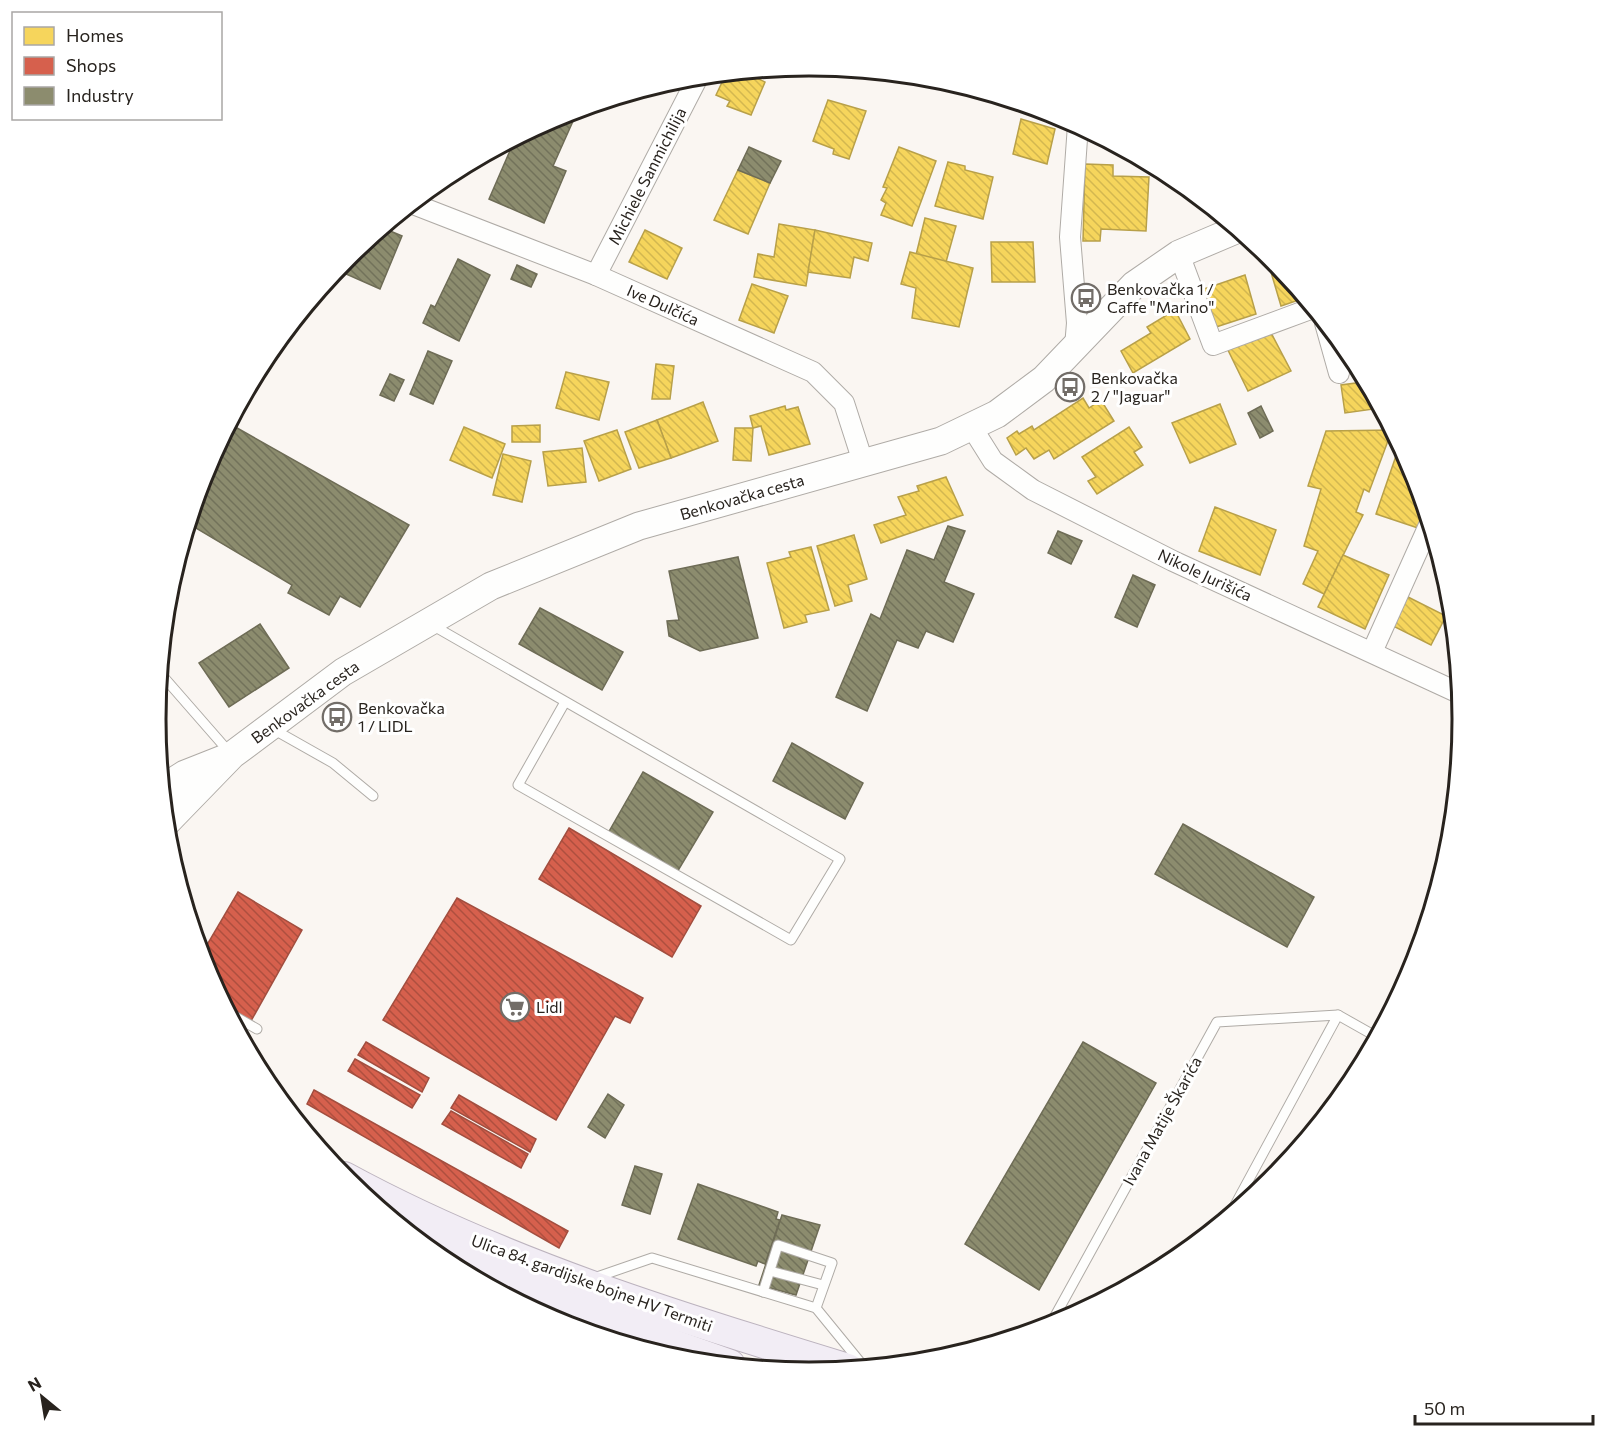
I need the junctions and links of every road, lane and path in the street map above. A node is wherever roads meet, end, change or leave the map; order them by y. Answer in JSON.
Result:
{"nodes":[{"id":1,"x":693,"y":88,"type":"edge"},
{"id":2,"x":1077,"y":135,"type":"edge"},
{"id":3,"x":421,"y":207,"type":"edge"},
{"id":4,"x":1230,"y":233,"type":"edge"},
{"id":5,"x":1179,"y":254,"type":"junction"},
{"id":6,"x":596,"y":275,"type":"junction"},
{"id":7,"x":1305,"y":311,"type":"edge"},
{"id":8,"x":1331,"y":343,"type":"edge"},
{"id":9,"x":1075,"y":347,"type":"junction"},
{"id":10,"x":1339,"y":373,"type":"dead end"},
{"id":11,"x":971,"y":426,"type":"junction"},
{"id":12,"x":863,"y":462,"type":"junction"},
{"id":13,"x":1425,"y":534,"type":"edge"},
{"id":14,"x":427,"y":623,"type":"junction"},
{"id":15,"x":1372,"y":652,"type":"junction"},
{"id":16,"x":168,"y":683,"type":"edge"},
{"id":17,"x":1451,"y":689,"type":"edge"},
{"id":18,"x":565,"y":702,"type":"junction"},
{"id":19,"x":269,"y":727,"type":"junction"},
{"id":20,"x":232,"y":755,"type":"junction"},
{"id":21,"x":170,"y":783,"type":"edge"},
{"id":22,"x":373,"y":796,"type":"dead end"},
{"id":23,"x":174,"y":815,"type":"edge"},
{"id":24,"x":1338,"y":1015,"type":"junction"},
{"id":25,"x":242,"y":1020,"type":"edge"},
{"id":26,"x":257,"y":1029,"type":"dead end"},
{"id":27,"x":1370,"y":1033,"type":"edge"},
{"id":28,"x":374,"y":1192,"type":"edge"},
{"id":29,"x":1239,"y":1197,"type":"edge"},
{"id":30,"x":770,"y":1271,"type":"junction"},
{"id":31,"x":491,"y":1278,"type":"edge"},
{"id":32,"x":584,"y":1282,"type":"junction"},
{"id":33,"x":824,"y":1285,"type":"junction"},
{"id":34,"x":763,"y":1292,"type":"junction"},
{"id":35,"x":816,"y":1308,"type":"junction"},
{"id":36,"x":1055,"y":1314,"type":"edge"},
{"id":37,"x":680,"y":1349,"type":"edge"},
{"id":38,"x":859,"y":1360,"type":"edge"},
{"id":39,"x":824,"y":1362,"type":"edge"}],
"edges":[{"from":1,"to":6,"type":"street","name":"Michiele Sanmichilija"},
{"from":2,"to":9,"type":"street"},
{"from":3,"to":6,"type":"street","name":"Ive Dulčića"},
{"from":4,"to":5,"type":"main road","name":"Benkovačka cesta"},
{"from":5,"to":7,"type":"street"},
{"from":5,"to":9,"type":"main road","name":"Benkovačka cesta"},
{"from":6,"to":12,"type":"street","name":"Ive Dulčića"},
{"from":8,"to":10,"type":"street"},
{"from":9,"to":11,"type":"main road","name":"Benkovačka cesta"},
{"from":11,"to":12,"type":"main road","name":"Benkovačka cesta"},
{"from":11,"to":15,"type":"street","name":"Nikole Jurišića"},
{"from":12,"to":14,"type":"main road","name":"Benkovačka cesta"},
{"from":13,"to":15,"type":"street"},
{"from":14,"to":18,"type":"lane"},
{"from":14,"to":19,"type":"main road","name":"Benkovačka cesta"},
{"from":15,"to":17,"type":"street","name":"Nikole Jurišića"},
{"from":16,"to":20,"type":"lane"},
{"from":18,"to":18,"type":"lane"},
{"from":19,"to":20,"type":"main road","name":"Benkovačka cesta"},
{"from":19,"to":22,"type":"lane"},
{"from":20,"to":21,"type":"main road","name":"Benkovačka cesta"},
{"from":20,"to":23,"type":"main road","name":"Benkovačka cesta"},
{"from":24,"to":27,"type":"lane"},
{"from":24,"to":29,"type":"lane"},
{"from":24,"to":36,"type":"lane","name":"Ivana Matije Škarića"},
{"from":25,"to":26,"type":"lane"},
{"from":28,"to":32,"type":"main road","name":"Ulica 84. gardijske bojne HV Termiti"},
{"from":30,"to":33,"type":"lane"},
{"from":30,"to":33,"type":"lane"},
{"from":30,"to":34,"type":"lane"},
{"from":31,"to":37,"type":"main road","name":"Ulica 84. gardijske bojne HV Termiti"},
{"from":32,"to":34,"type":"lane"},
{"from":32,"to":39,"type":"main road","name":"Ulica 84. gardijske bojne HV Termiti"},
{"from":33,"to":35,"type":"lane"},
{"from":34,"to":35,"type":"lane"},
{"from":35,"to":38,"type":"lane"}]}
